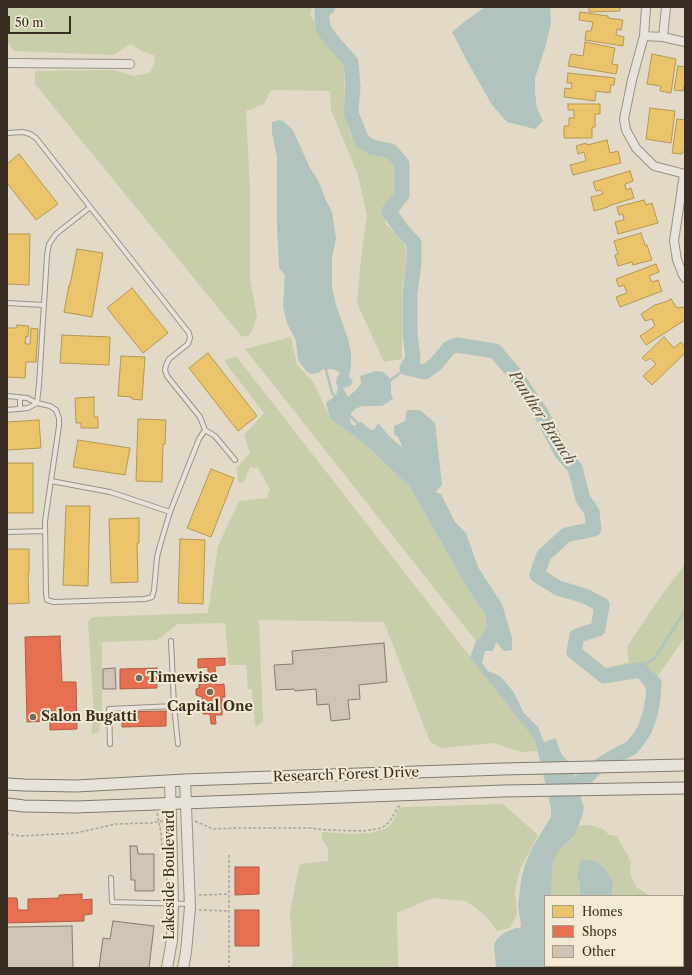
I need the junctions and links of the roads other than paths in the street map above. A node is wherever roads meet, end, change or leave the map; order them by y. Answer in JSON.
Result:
{"nodes":[{"id":1,"x":646,"y":7,"type":"edge"},
{"id":2,"x":666,"y":7,"type":"edge"},
{"id":3,"x":644,"y":36,"type":"junction"},
{"id":4,"x":663,"y":37,"type":"junction"},
{"id":5,"x":685,"y":42,"type":"edge"},
{"id":6,"x":7,"y":63,"type":"edge"},
{"id":7,"x":130,"y":64,"type":"dead end"},
{"id":8,"x":7,"y":133,"type":"edge"},
{"id":9,"x":684,"y":174,"type":"edge"},
{"id":10,"x":89,"y":208,"type":"junction"},
{"id":11,"x":685,"y":278,"type":"edge"},
{"id":12,"x":7,"y":303,"type":"edge"},
{"id":13,"x":44,"y":304,"type":"junction"},
{"id":14,"x":7,"y":396,"type":"edge"},
{"id":15,"x":20,"y":397,"type":"junction"},
{"id":16,"x":37,"y":403,"type":"junction"},
{"id":17,"x":20,"y":409,"type":"junction"},
{"id":18,"x":7,"y":410,"type":"edge"},
{"id":19,"x":205,"y":430,"type":"junction"},
{"id":20,"x":235,"y":460,"type":"dead end"},
{"id":21,"x":51,"y":482,"type":"junction"},
{"id":22,"x":170,"y":512,"type":"junction"},
{"id":23,"x":45,"y":531,"type":"junction"},
{"id":24,"x":7,"y":532,"type":"edge"},
{"id":25,"x":171,"y":641,"type":"dead end"},
{"id":26,"x":174,"y":706,"type":"junction"},
{"id":27,"x":110,"y":744,"type":"dead end"},
{"id":28,"x":178,"y":744,"type":"dead end"},
{"id":29,"x":682,"y":765,"type":"edge"},
{"id":30,"x":185,"y":780,"type":"junction"},
{"id":31,"x":170,"y":781,"type":"junction"},
{"id":32,"x":7,"y":784,"type":"edge"},
{"id":33,"x":683,"y":788,"type":"edge"},
{"id":34,"x":185,"y":802,"type":"junction"},
{"id":35,"x":170,"y":803,"type":"junction"},
{"id":36,"x":7,"y":804,"type":"edge"},
{"id":37,"x":111,"y":878,"type":"dead end"},
{"id":38,"x":173,"y":903,"type":"junction"},
{"id":39,"x":190,"y":904,"type":"junction"},
{"id":40,"x":167,"y":968,"type":"edge"},
{"id":41,"x":183,"y":968,"type":"edge"}],
"edges":[{"from":1,"to":3,"type":"street"},
{"from":2,"to":4,"type":"street"},
{"from":3,"to":4,"type":"street"},
{"from":3,"to":9,"type":"street"},
{"from":4,"to":5,"type":"street"},
{"from":6,"to":7,"type":"street"},
{"from":8,"to":10,"type":"lane"},
{"from":9,"to":11,"type":"street"},
{"from":10,"to":13,"type":"lane"},
{"from":10,"to":19,"type":"lane"},
{"from":12,"to":13,"type":"lane"},
{"from":13,"to":16,"type":"lane"},
{"from":14,"to":15,"type":"lane"},
{"from":15,"to":16,"type":"lane"},
{"from":15,"to":17,"type":"lane"},
{"from":16,"to":17,"type":"lane"},
{"from":16,"to":21,"type":"lane"},
{"from":17,"to":18,"type":"lane"},
{"from":19,"to":20,"type":"lane"},
{"from":19,"to":22,"type":"lane"},
{"from":21,"to":22,"type":"lane"},
{"from":21,"to":23,"type":"lane"},
{"from":22,"to":23,"type":"lane"},
{"from":23,"to":24,"type":"lane"},
{"from":25,"to":26,"type":"lane"},
{"from":26,"to":27,"type":"lane"},
{"from":26,"to":28,"type":"lane"},
{"from":29,"to":30,"type":"main road","name":"Research Forest Drive"},
{"from":30,"to":31,"type":"main road","name":"Research Forest Drive"},
{"from":30,"to":34,"type":"street","name":"Lakeside Boulevard"},
{"from":31,"to":32,"type":"main road","name":"Research Forest Drive"},
{"from":31,"to":35,"type":"street","name":"Lakeside Boulevard"},
{"from":33,"to":34,"type":"main road","name":"Research Forest Drive"},
{"from":34,"to":35,"type":"main road","name":"Research Forest Drive"},
{"from":34,"to":39,"type":"street","name":"Lakeside Boulevard"},
{"from":35,"to":36,"type":"main road","name":"Research Forest Drive"},
{"from":35,"to":38,"type":"street","name":"Lakeside Boulevard"},
{"from":37,"to":38,"type":"lane"},
{"from":38,"to":39,"type":"lane"},
{"from":38,"to":40,"type":"street","name":"Lakeside Boulevard"},
{"from":39,"to":41,"type":"street","name":"Lakeside Boulevard"}]}
